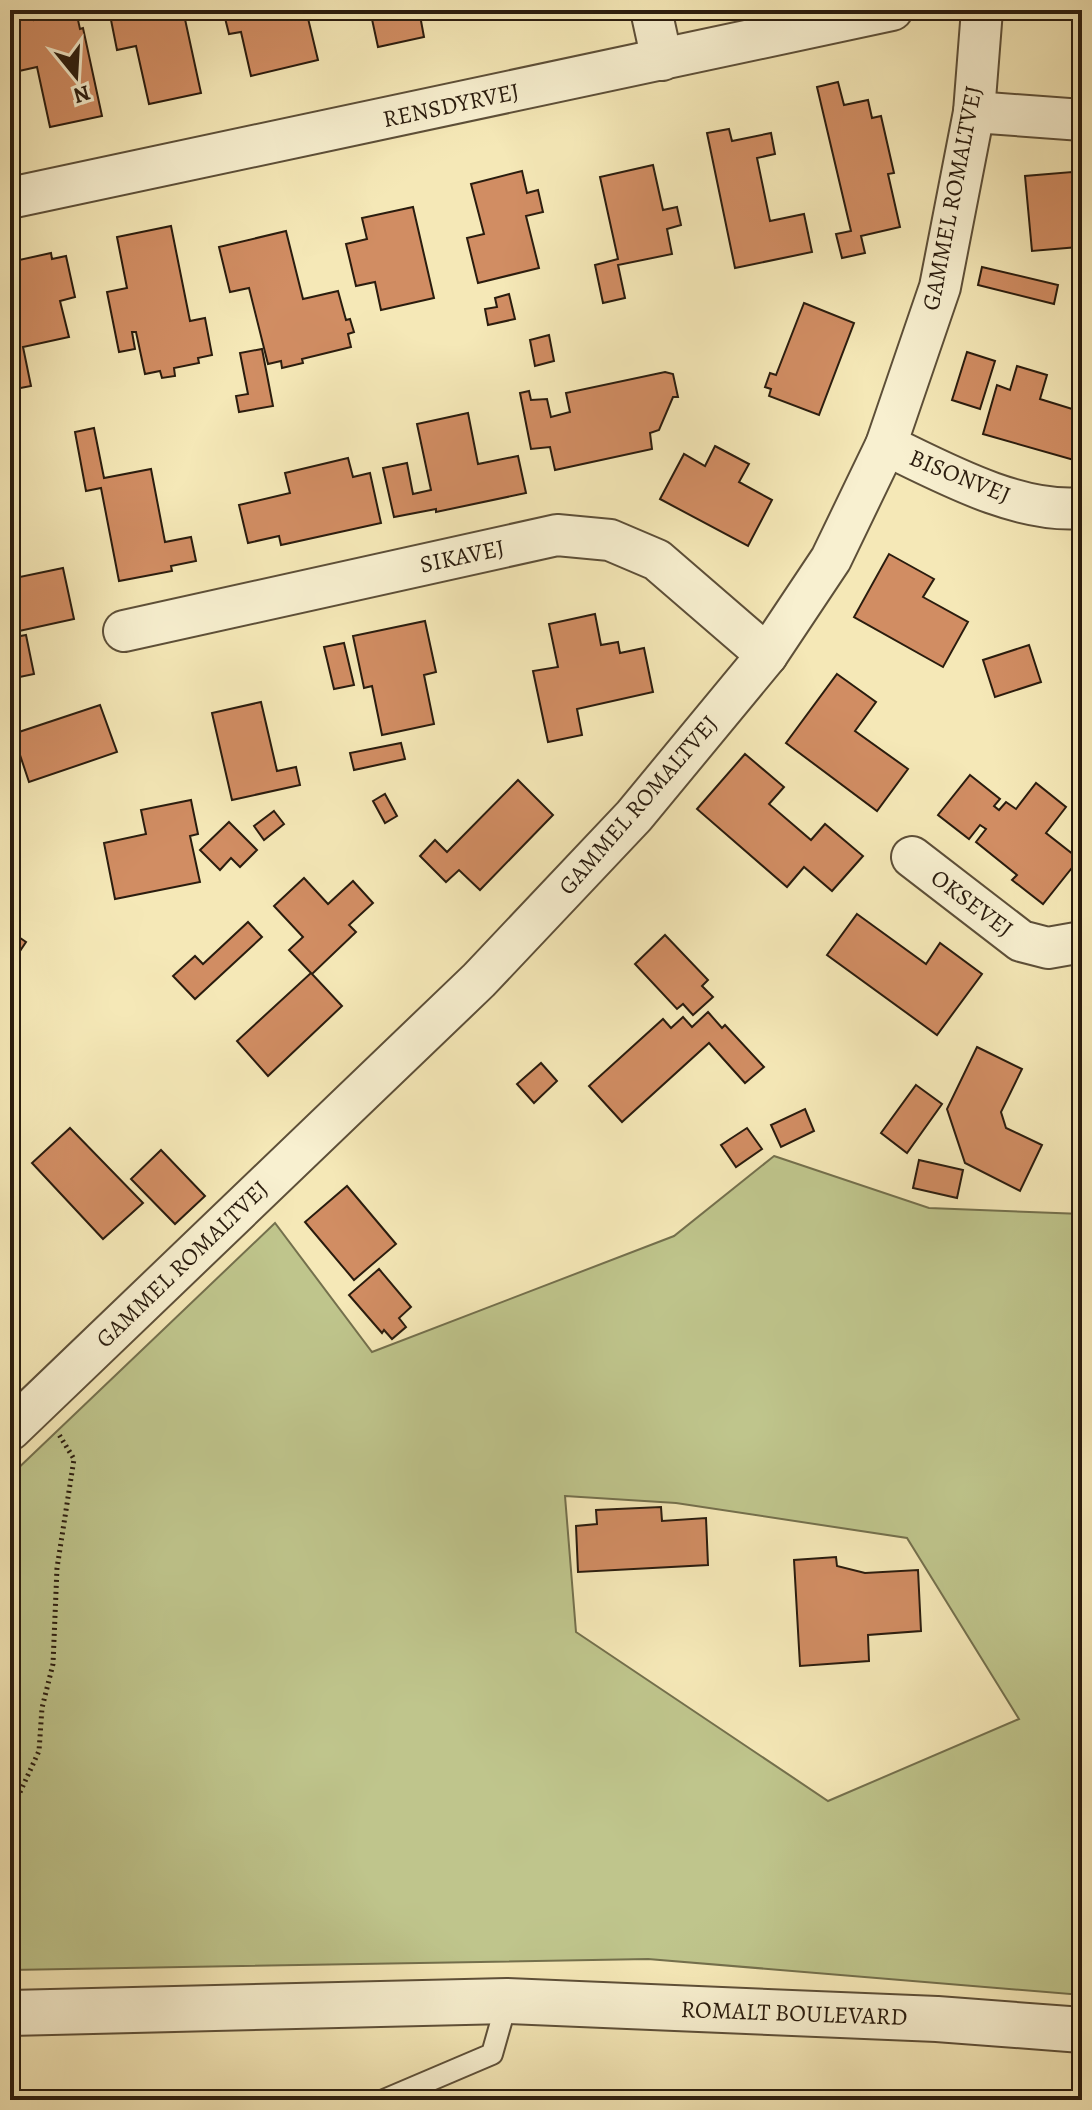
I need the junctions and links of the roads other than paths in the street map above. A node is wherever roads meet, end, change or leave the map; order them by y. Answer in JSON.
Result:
{"nodes":[{"id":1,"x":651,"y":10,"type":"edge"},
{"id":2,"x":892,"y":10,"type":"edge"},
{"id":3,"x":982,"y":10,"type":"edge"},
{"id":4,"x":662,"y":60,"type":"junction"},
{"id":5,"x":974,"y":112,"type":"junction"},
{"id":6,"x":1082,"y":120,"type":"edge"},
{"id":7,"x":10,"y":198,"type":"edge"},
{"id":8,"x":886,"y":445,"type":"junction"},
{"id":9,"x":1080,"y":516,"type":"edge"},
{"id":10,"x":124,"y":631,"type":"dead end"},
{"id":11,"x":767,"y":655,"type":"junction"},
{"id":12,"x":912,"y":857,"type":"dead end"},
{"id":13,"x":1082,"y":942,"type":"edge"},
{"id":14,"x":24,"y":1417,"type":"edge"},
{"id":15,"x":507,"y":2001,"type":"junction"},
{"id":16,"x":10,"y":2013,"type":"edge"},
{"id":17,"x":1082,"y":2030,"type":"edge"},
{"id":18,"x":384,"y":2100,"type":"edge"}],
"edges":[{"from":1,"to":4,"type":"street"},
{"from":2,"to":4,"type":"street","name":"RENSDYRVEJ"},
{"from":3,"to":5,"type":"street","name":"GAMMEL ROMALTVEJ"},
{"from":4,"to":7,"type":"street","name":"RENSDYRVEJ"},
{"from":5,"to":6,"type":"street"},
{"from":5,"to":8,"type":"street","name":"GAMMEL ROMALTVEJ"},
{"from":8,"to":9,"type":"street","name":"BISONVEJ"},
{"from":8,"to":11,"type":"street","name":"GAMMEL ROMALTVEJ"},
{"from":10,"to":11,"type":"street","name":"SIKAVEJ"},
{"from":11,"to":14,"type":"street","name":"GAMMEL ROMALTVEJ"},
{"from":12,"to":13,"type":"street","name":"OKSEVEJ"},
{"from":15,"to":16,"type":"street","name":"ROMALT BOULEVARD"},
{"from":15,"to":17,"type":"street","name":"ROMALT BOULEVARD"},
{"from":15,"to":18,"type":"lane"}]}
